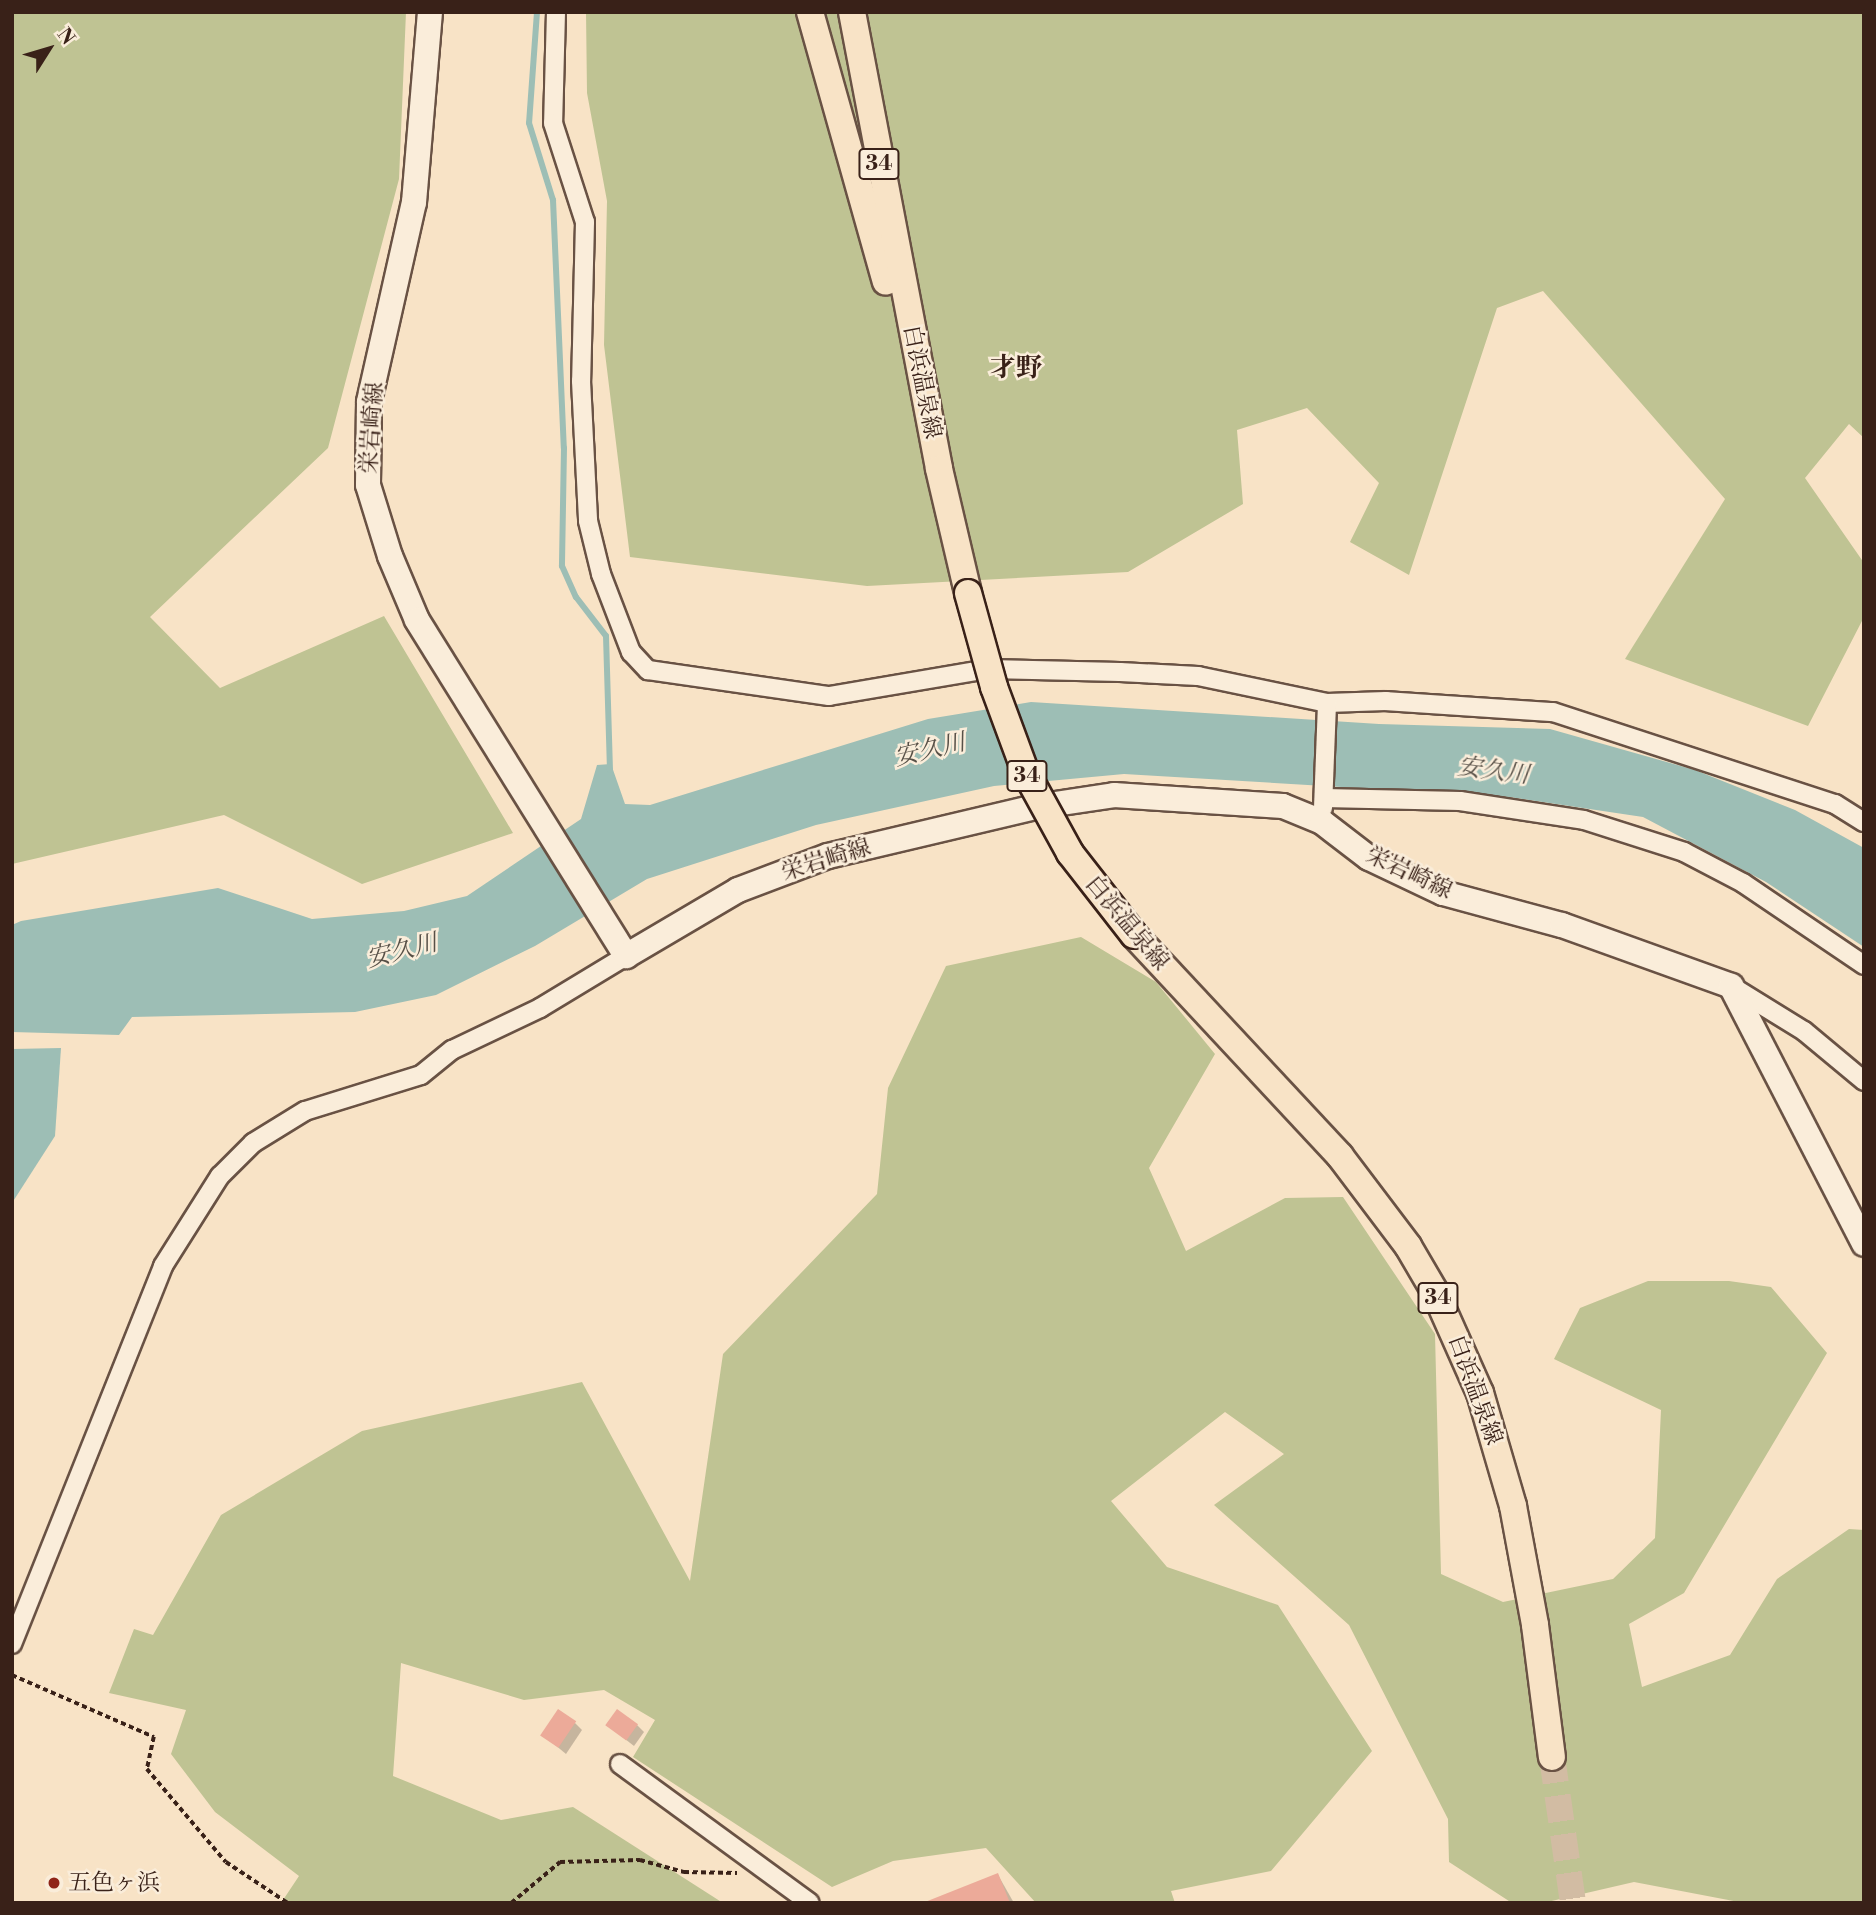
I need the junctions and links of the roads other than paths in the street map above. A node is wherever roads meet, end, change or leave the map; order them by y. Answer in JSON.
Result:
{"nodes":[{"id":1,"x":430,"y":12,"type":"edge"},
{"id":2,"x":556,"y":12,"type":"edge"},
{"id":3,"x":810,"y":12,"type":"edge"},
{"id":4,"x":852,"y":12,"type":"edge"},
{"id":5,"x":865,"y":12,"type":"edge"},
{"id":6,"x":909,"y":315,"type":"junction"},
{"id":7,"x":939,"y":469,"type":"junction"},
{"id":8,"x":1327,"y":707,"type":"junction"},
{"id":9,"x":1323,"y":810,"type":"junction"},
{"id":10,"x":1864,"y":822,"type":"edge"},
{"id":11,"x":626,"y":956,"type":"junction"},
{"id":12,"x":1864,"y":965,"type":"edge"},
{"id":13,"x":1731,"y":986,"type":"junction"},
{"id":14,"x":1864,"y":1081,"type":"edge"},
{"id":15,"x":1864,"y":1244,"type":"edge"},
{"id":16,"x":12,"y":1644,"type":"edge"},
{"id":17,"x":1552,"y":1757,"type":"tunnel mouth"},
{"id":18,"x":620,"y":1764,"type":"dead end"},
{"id":19,"x":810,"y":1903,"type":"edge"}],
"edges":[{"from":1,"to":11,"type":"main road","name":"栄岩崎線"},
{"from":2,"to":8,"type":"street"},
{"from":3,"to":7,"type":"main road"},
{"from":4,"to":6,"type":"main road","name":"白浜温泉線","number":"34"},
{"from":5,"to":6,"type":"main road"},
{"from":6,"to":7,"type":"main road","name":"白浜温泉線","number":"34"},
{"from":7,"to":17,"type":"main road","name":"白浜温泉線","number":"34","bridge":true},
{"from":8,"to":9,"type":"street"},
{"from":8,"to":10,"type":"street"},
{"from":9,"to":11,"type":"main road","name":"栄岩崎線"},
{"from":9,"to":12,"type":"street"},
{"from":9,"to":13,"type":"main road","name":"栄岩崎線"},
{"from":11,"to":16,"type":"street"},
{"from":13,"to":14,"type":"street"},
{"from":13,"to":15,"type":"main road"},
{"from":18,"to":19,"type":"street"}]}
